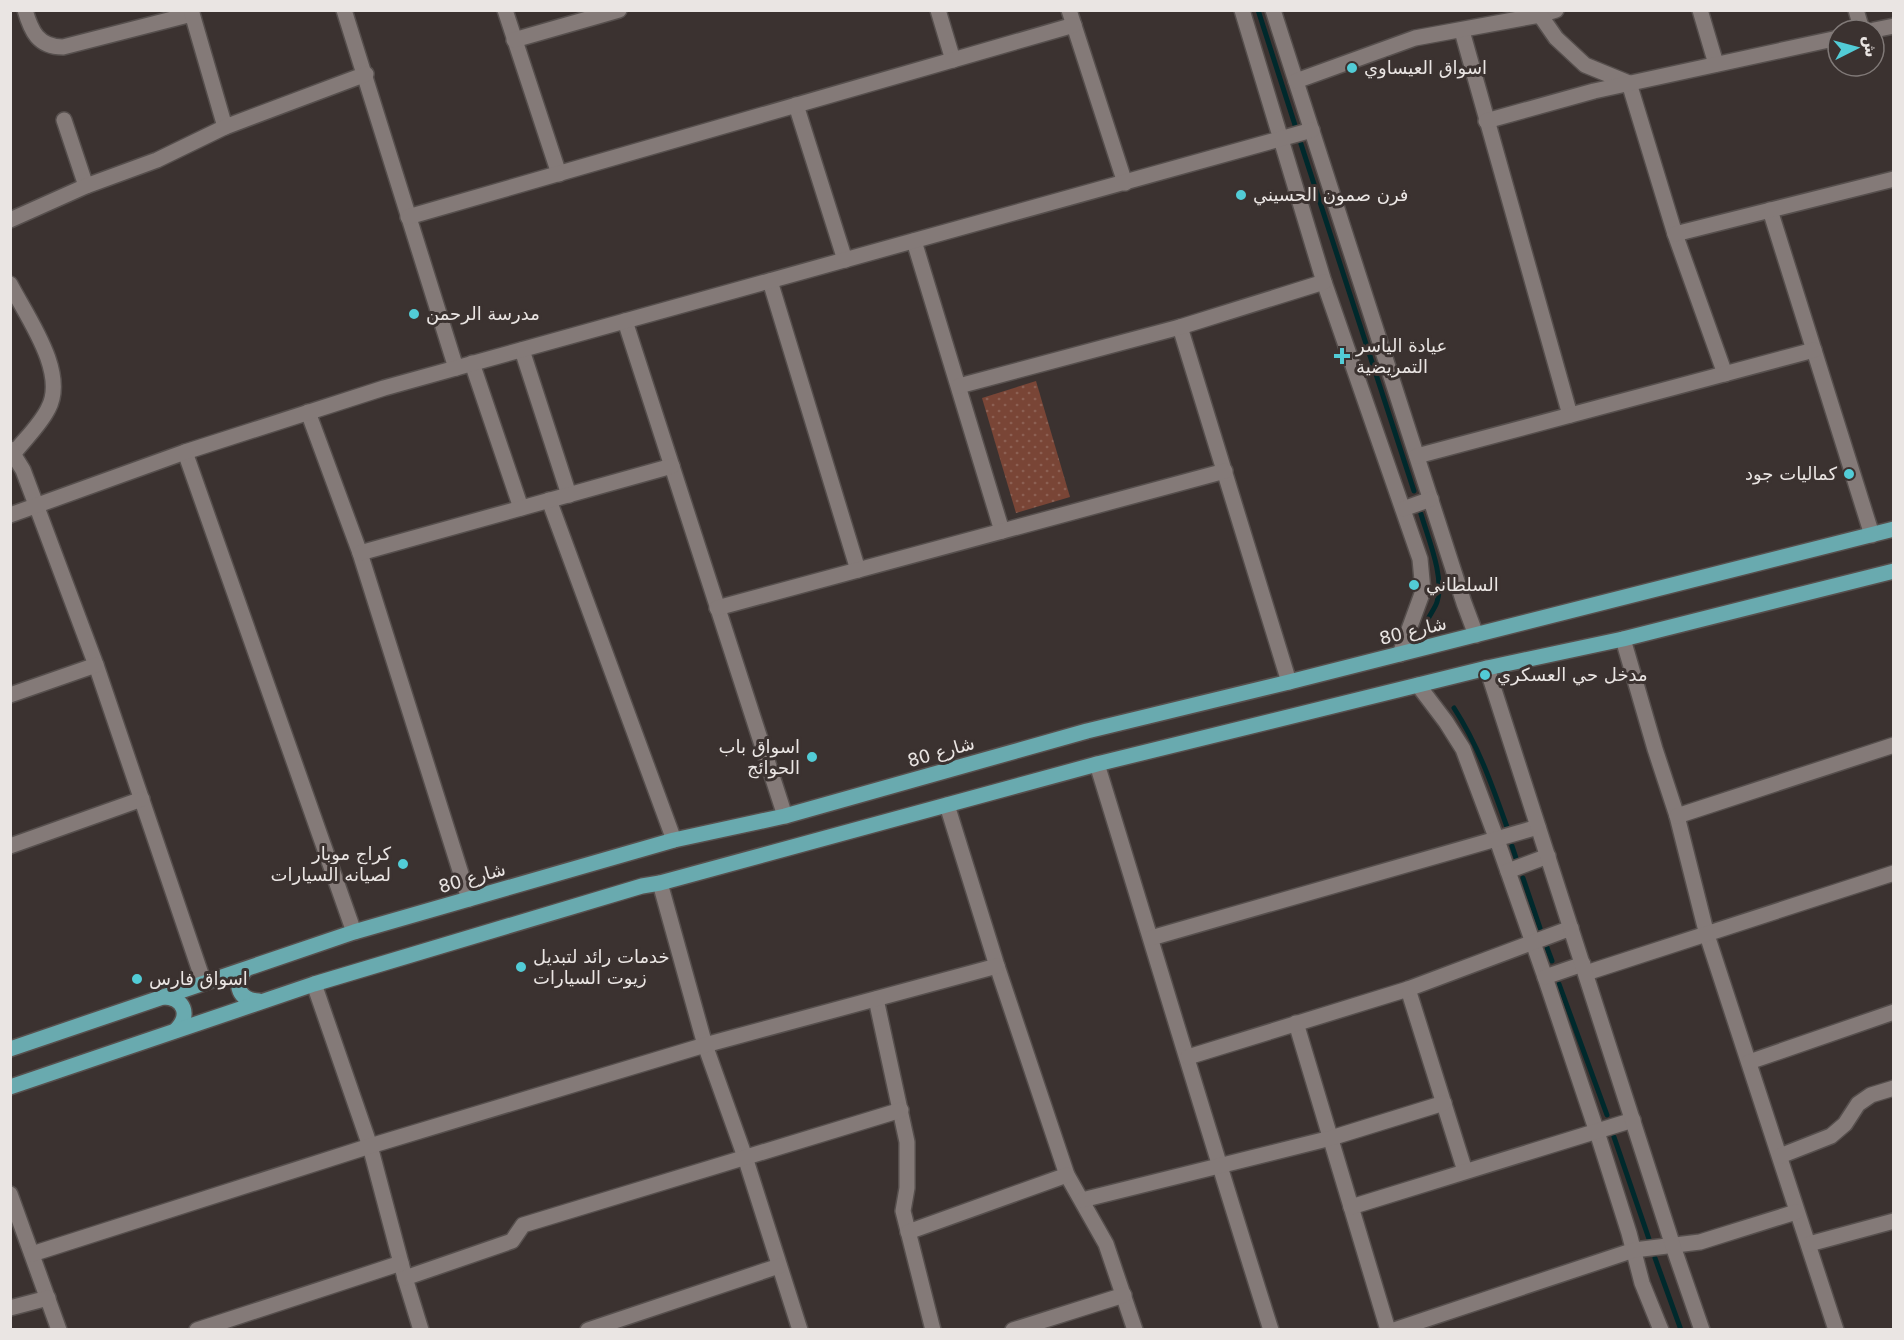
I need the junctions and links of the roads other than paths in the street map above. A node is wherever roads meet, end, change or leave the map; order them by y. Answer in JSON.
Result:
{"nodes":[{"id":1,"x":25,"y":10,"type":"edge"},
{"id":2,"x":344,"y":10,"type":"edge"},
{"id":3,"x":505,"y":10,"type":"edge"},
{"id":4,"x":619,"y":10,"type":"edge"},
{"id":5,"x":938,"y":10,"type":"edge"},
{"id":6,"x":1242,"y":10,"type":"edge"},
{"id":7,"x":1274,"y":10,"type":"edge"},
{"id":8,"x":1556,"y":10,"type":"edge"},
{"id":9,"x":1700,"y":10,"type":"edge"},
{"id":10,"x":191,"y":12,"type":"edge"},
{"id":11,"x":1540,"y":15,"type":"junction"},
{"id":12,"x":1072,"y":18,"type":"edge"},
{"id":13,"x":1461,"y":31,"type":"junction"},
{"id":14,"x":514,"y":40,"type":"junction"},
{"id":15,"x":1826,"y":41,"type":"edge"},
{"id":16,"x":953,"y":60,"type":"junction"},
{"id":17,"x":1716,"y":64,"type":"junction"},
{"id":18,"x":366,"y":74,"type":"junction"},
{"id":19,"x":1296,"y":81,"type":"junction"},
{"id":20,"x":1629,"y":83,"type":"junction"},
{"id":21,"x":796,"y":105,"type":"junction"},
{"id":22,"x":64,"y":120,"type":"dead end"},
{"id":23,"x":1486,"y":121,"type":"junction"},
{"id":24,"x":225,"y":127,"type":"junction"},
{"id":25,"x":1312,"y":130,"type":"junction"},
{"id":26,"x":1281,"y":139,"type":"junction"},
{"id":27,"x":559,"y":174,"type":"junction"},
{"id":28,"x":1893,"y":179,"type":"edge"},
{"id":29,"x":1125,"y":183,"type":"junction"},
{"id":30,"x":86,"y":186,"type":"junction"},
{"id":31,"x":1770,"y":210,"type":"junction"},
{"id":32,"x":408,"y":217,"type":"junction"},
{"id":33,"x":10,"y":220,"type":"edge"},
{"id":34,"x":1675,"y":234,"type":"junction"},
{"id":35,"x":914,"y":241,"type":"junction"},
{"id":36,"x":845,"y":260,"type":"junction"},
{"id":37,"x":770,"y":281,"type":"junction"},
{"id":38,"x":1324,"y":282,"type":"junction"},
{"id":39,"x":10,"y":284,"type":"edge"},
{"id":40,"x":625,"y":321,"type":"junction"},
{"id":41,"x":1180,"y":327,"type":"junction"},
{"id":42,"x":522,"y":350,"type":"junction"},
{"id":43,"x":1814,"y":350,"type":"junction"},
{"id":44,"x":472,"y":363,"type":"junction"},
{"id":45,"x":456,"y":368,"type":"junction"},
{"id":46,"x":1725,"y":374,"type":"junction"},
{"id":47,"x":959,"y":386,"type":"junction"},
{"id":48,"x":308,"y":412,"type":"junction"},
{"id":49,"x":1570,"y":415,"type":"junction"},
{"id":50,"x":12,"y":451,"type":"edge"},
{"id":51,"x":185,"y":452,"type":"junction"},
{"id":52,"x":1417,"y":456,"type":"junction"},
{"id":53,"x":672,"y":466,"type":"junction"},
{"id":54,"x":1225,"y":471,"type":"junction"},
{"id":55,"x":568,"y":495,"type":"junction"},
{"id":56,"x":1431,"y":499,"type":"junction"},
{"id":57,"x":549,"y":500,"type":"junction"},
{"id":58,"x":36,"y":505,"type":"junction"},
{"id":59,"x":521,"y":508,"type":"junction"},
{"id":60,"x":1403,"y":509,"type":"junction"},
{"id":61,"x":10,"y":515,"type":"edge"},
{"id":62,"x":1893,"y":529,"type":"edge"},
{"id":63,"x":1002,"y":531,"type":"junction"},
{"id":64,"x":1872,"y":535,"type":"junction"},
{"id":65,"x":360,"y":553,"type":"junction"},
{"id":66,"x":858,"y":570,"type":"junction"},
{"id":67,"x":1893,"y":571,"type":"edge"},
{"id":68,"x":717,"y":608,"type":"junction"},
{"id":69,"x":1476,"y":635,"type":"junction"},
{"id":70,"x":1623,"y":639,"type":"junction"},
{"id":71,"x":1400,"y":654,"type":"junction"},
{"id":72,"x":96,"y":665,"type":"junction"},
{"id":73,"x":1487,"y":668,"type":"junction"},
{"id":74,"x":1289,"y":682,"type":"junction"},
{"id":75,"x":1418,"y":685,"type":"junction"},
{"id":76,"x":10,"y":695,"type":"edge"},
{"id":77,"x":1893,"y":745,"type":"edge"},
{"id":78,"x":1097,"y":764,"type":"junction"},
{"id":79,"x":142,"y":799,"type":"junction"},
{"id":80,"x":947,"y":805,"type":"junction"},
{"id":81,"x":784,"y":816,"type":"junction"},
{"id":82,"x":1677,"y":816,"type":"junction"},
{"id":83,"x":1538,"y":827,"type":"junction"},
{"id":84,"x":674,"y":840,"type":"junction"},
{"id":85,"x":1497,"y":840,"type":"junction"},
{"id":86,"x":10,"y":846,"type":"edge"},
{"id":87,"x":1548,"y":856,"type":"junction"},
{"id":88,"x":1508,"y":871,"type":"junction"},
{"id":89,"x":1893,"y":873,"type":"edge"},
{"id":90,"x":660,"y":884,"type":"junction"},
{"id":91,"x":469,"y":899,"type":"junction"},
{"id":92,"x":1571,"y":928,"type":"junction"},
{"id":93,"x":354,"y":932,"type":"junction"},
{"id":94,"x":1707,"y":935,"type":"junction"},
{"id":95,"x":1151,"y":938,"type":"junction"},
{"id":96,"x":1533,"y":941,"type":"junction"},
{"id":97,"x":997,"y":966,"type":"junction"},
{"id":98,"x":1585,"y":969,"type":"junction"},
{"id":99,"x":245,"y":970,"type":"junction"},
{"id":100,"x":1545,"y":977,"type":"junction"},
{"id":101,"x":204,"y":983,"type":"junction"},
{"id":102,"x":314,"y":984,"type":"junction"},
{"id":103,"x":1408,"y":989,"type":"junction"},
{"id":104,"x":164,"y":997,"type":"junction"},
{"id":105,"x":876,"y":999,"type":"junction"},
{"id":106,"x":259,"y":1001,"type":"junction"},
{"id":107,"x":1893,"y":1012,"type":"edge"},
{"id":108,"x":1296,"y":1023,"type":"junction"},
{"id":109,"x":176,"y":1030,"type":"junction"},
{"id":110,"x":705,"y":1045,"type":"junction"},
{"id":111,"x":10,"y":1049,"type":"edge"},
{"id":112,"x":1188,"y":1057,"type":"junction"},
{"id":113,"x":1749,"y":1062,"type":"junction"},
{"id":114,"x":10,"y":1087,"type":"edge"},
{"id":115,"x":1893,"y":1088,"type":"edge"},
{"id":116,"x":1444,"y":1103,"type":"junction"},
{"id":117,"x":901,"y":1110,"type":"junction"},
{"id":118,"x":1633,"y":1120,"type":"junction"},
{"id":119,"x":1597,"y":1132,"type":"junction"},
{"id":120,"x":1330,"y":1138,"type":"junction"},
{"id":121,"x":370,"y":1146,"type":"junction"},
{"id":122,"x":1780,"y":1156,"type":"junction"},
{"id":123,"x":745,"y":1157,"type":"junction"},
{"id":124,"x":1218,"y":1165,"type":"junction"},
{"id":125,"x":1466,"y":1172,"type":"junction"},
{"id":126,"x":1067,"y":1175,"type":"junction"},
{"id":127,"x":10,"y":1194,"type":"edge"},
{"id":128,"x":1082,"y":1200,"type":"junction"},
{"id":129,"x":1351,"y":1207,"type":"junction"},
{"id":130,"x":1796,"y":1212,"type":"junction"},
{"id":131,"x":1893,"y":1221,"type":"edge"},
{"id":132,"x":1876,"y":1226,"type":"junction"},
{"id":133,"x":908,"y":1232,"type":"junction"},
{"id":134,"x":1893,"y":1235,"type":"edge"},
{"id":135,"x":1809,"y":1244,"type":"junction"},
{"id":136,"x":1673,"y":1246,"type":"junction"},
{"id":137,"x":1634,"y":1250,"type":"junction"},
{"id":138,"x":32,"y":1254,"type":"junction"},
{"id":139,"x":779,"y":1266,"type":"junction"},
{"id":140,"x":403,"y":1271,"type":"junction"},
{"id":141,"x":1124,"y":1295,"type":"junction"},
{"id":142,"x":48,"y":1298,"type":"junction"},
{"id":143,"x":10,"y":1308,"type":"edge"},
{"id":144,"x":59,"y":1329,"type":"edge"},
{"id":145,"x":197,"y":1329,"type":"edge"},
{"id":146,"x":421,"y":1329,"type":"edge"},
{"id":147,"x":588,"y":1329,"type":"edge"},
{"id":148,"x":800,"y":1329,"type":"edge"},
{"id":149,"x":933,"y":1329,"type":"edge"},
{"id":150,"x":1013,"y":1329,"type":"edge"},
{"id":151,"x":1135,"y":1329,"type":"edge"},
{"id":152,"x":1271,"y":1329,"type":"edge"},
{"id":153,"x":1388,"y":1329,"type":"edge"},
{"id":154,"x":1394,"y":1329,"type":"edge"},
{"id":155,"x":1661,"y":1329,"type":"edge"},
{"id":156,"x":1702,"y":1329,"type":"edge"},
{"id":157,"x":1836,"y":1329,"type":"edge"}],
"edges":[{"from":1,"to":10,"type":"street"},
{"from":2,"to":18,"type":"street"},
{"from":3,"to":14,"type":"street"},
{"from":4,"to":14,"type":"street"},
{"from":5,"to":16,"type":"street"},
{"from":6,"to":26,"type":"street"},
{"from":7,"to":19,"type":"street"},
{"from":8,"to":11,"type":"street"},
{"from":9,"to":17,"type":"street"},
{"from":10,"to":24,"type":"street"},
{"from":11,"to":13,"type":"street"},
{"from":11,"to":20,"type":"street"},
{"from":12,"to":16,"type":"street"},
{"from":12,"to":29,"type":"street"},
{"from":13,"to":19,"type":"street"},
{"from":13,"to":23,"type":"street"},
{"from":14,"to":27,"type":"street"},
{"from":15,"to":17,"type":"street"},
{"from":16,"to":21,"type":"street"},
{"from":17,"to":20,"type":"street"},
{"from":18,"to":24,"type":"street"},
{"from":18,"to":32,"type":"street"},
{"from":19,"to":25,"type":"street"},
{"from":20,"to":23,"type":"street"},
{"from":20,"to":34,"type":"street"},
{"from":21,"to":27,"type":"street"},
{"from":21,"to":36,"type":"street"},
{"from":22,"to":30,"type":"street"},
{"from":23,"to":49,"type":"street"},
{"from":24,"to":30,"type":"street"},
{"from":25,"to":26,"type":"street"},
{"from":25,"to":52,"type":"street"},
{"from":26,"to":29,"type":"street"},
{"from":26,"to":38,"type":"street"},
{"from":27,"to":32,"type":"street"},
{"from":28,"to":31,"type":"street"},
{"from":29,"to":35,"type":"street"},
{"from":30,"to":33,"type":"street"},
{"from":31,"to":34,"type":"street"},
{"from":31,"to":43,"type":"street"},
{"from":32,"to":45,"type":"street"},
{"from":34,"to":46,"type":"street"},
{"from":35,"to":36,"type":"street"},
{"from":35,"to":47,"type":"street"},
{"from":36,"to":37,"type":"street"},
{"from":37,"to":40,"type":"street"},
{"from":37,"to":66,"type":"street"},
{"from":38,"to":41,"type":"street"},
{"from":38,"to":60,"type":"street"},
{"from":39,"to":50,"type":"street"},
{"from":40,"to":42,"type":"street"},
{"from":40,"to":53,"type":"street"},
{"from":41,"to":47,"type":"street"},
{"from":41,"to":54,"type":"street"},
{"from":42,"to":44,"type":"street"},
{"from":42,"to":55,"type":"street"},
{"from":43,"to":46,"type":"street"},
{"from":43,"to":64,"type":"street"},
{"from":44,"to":45,"type":"street"},
{"from":44,"to":59,"type":"street"},
{"from":45,"to":48,"type":"street"},
{"from":46,"to":49,"type":"street"},
{"from":47,"to":63,"type":"street"},
{"from":48,"to":51,"type":"street"},
{"from":48,"to":65,"type":"street"},
{"from":49,"to":52,"type":"street"},
{"from":50,"to":58,"type":"street"},
{"from":51,"to":58,"type":"street"},
{"from":51,"to":93,"type":"street"},
{"from":52,"to":56,"type":"street"},
{"from":53,"to":55,"type":"street"},
{"from":53,"to":68,"type":"street"},
{"from":54,"to":63,"type":"street"},
{"from":54,"to":74,"type":"street"},
{"from":55,"to":57,"type":"street"},
{"from":56,"to":60,"type":"street"},
{"from":56,"to":69,"type":"street"},
{"from":57,"to":59,"type":"street"},
{"from":57,"to":84,"type":"street"},
{"from":58,"to":61,"type":"street"},
{"from":58,"to":72,"type":"street"},
{"from":59,"to":65,"type":"street"},
{"from":60,"to":71,"type":"street"},
{"from":62,"to":64,"type":"main road","name":"شارع 80"},
{"from":63,"to":66,"type":"street"},
{"from":64,"to":69,"type":"main road","name":"شارع 80"},
{"from":65,"to":91,"type":"street"},
{"from":66,"to":68,"type":"street"},
{"from":67,"to":70,"type":"main road"},
{"from":68,"to":81,"type":"street"},
{"from":69,"to":71,"type":"main road","name":"شارع 80"},
{"from":70,"to":73,"type":"main road"},
{"from":70,"to":82,"type":"street"},
{"from":71,"to":74,"type":"main road","name":"شارع 80"},
{"from":72,"to":76,"type":"street"},
{"from":72,"to":79,"type":"street"},
{"from":73,"to":75,"type":"main road"},
{"from":73,"to":83,"type":"street"},
{"from":74,"to":81,"type":"main road","name":"شارع 80"},
{"from":75,"to":78,"type":"main road"},
{"from":75,"to":85,"type":"street"},
{"from":77,"to":82,"type":"street"},
{"from":78,"to":80,"type":"main road"},
{"from":78,"to":95,"type":"street"},
{"from":79,"to":86,"type":"street"},
{"from":79,"to":101,"type":"street"},
{"from":80,"to":90,"type":"main road"},
{"from":80,"to":97,"type":"street"},
{"from":81,"to":84,"type":"main road","name":"شارع 80"},
{"from":82,"to":94,"type":"street"},
{"from":83,"to":85,"type":"street"},
{"from":83,"to":87,"type":"street"},
{"from":84,"to":91,"type":"main road","name":"شارع 80"},
{"from":85,"to":88,"type":"street"},
{"from":85,"to":95,"type":"street"},
{"from":87,"to":88,"type":"street"},
{"from":87,"to":92,"type":"street"},
{"from":88,"to":96,"type":"street"},
{"from":89,"to":94,"type":"street"},
{"from":90,"to":102,"type":"main road"},
{"from":90,"to":110,"type":"street"},
{"from":91,"to":93,"type":"main road","name":"شارع 80"},
{"from":92,"to":96,"type":"street"},
{"from":92,"to":98,"type":"street"},
{"from":93,"to":99,"type":"main road","name":"شارع 80"},
{"from":94,"to":98,"type":"street"},
{"from":94,"to":113,"type":"street"},
{"from":95,"to":112,"type":"street"},
{"from":96,"to":100,"type":"street"},
{"from":96,"to":103,"type":"street"},
{"from":97,"to":105,"type":"street"},
{"from":97,"to":126,"type":"street"},
{"from":98,"to":100,"type":"street"},
{"from":98,"to":118,"type":"street"},
{"from":99,"to":101,"type":"main road","name":"شارع 80"},
{"from":99,"to":106,"type":"main road"},
{"from":100,"to":119,"type":"street"},
{"from":101,"to":104,"type":"main road","name":"شارع 80"},
{"from":102,"to":106,"type":"main road"},
{"from":102,"to":121,"type":"street"},
{"from":103,"to":108,"type":"street"},
{"from":103,"to":116,"type":"street"},
{"from":104,"to":109,"type":"main road"},
{"from":104,"to":111,"type":"main road","name":"شارع 80"},
{"from":105,"to":110,"type":"street"},
{"from":105,"to":117,"type":"street"},
{"from":106,"to":109,"type":"main road"},
{"from":107,"to":113,"type":"street"},
{"from":108,"to":112,"type":"street"},
{"from":108,"to":120,"type":"street"},
{"from":109,"to":114,"type":"main road"},
{"from":110,"to":121,"type":"street"},
{"from":110,"to":123,"type":"street"},
{"from":112,"to":124,"type":"street"},
{"from":113,"to":122,"type":"street"},
{"from":115,"to":122,"type":"street"},
{"from":116,"to":120,"type":"street"},
{"from":116,"to":125,"type":"street"},
{"from":117,"to":123,"type":"street"},
{"from":117,"to":133,"type":"street"},
{"from":118,"to":119,"type":"street"},
{"from":118,"to":136,"type":"street"},
{"from":119,"to":125,"type":"street"},
{"from":119,"to":137,"type":"street"},
{"from":120,"to":124,"type":"street"},
{"from":120,"to":129,"type":"street"},
{"from":121,"to":138,"type":"street"},
{"from":121,"to":140,"type":"street"},
{"from":122,"to":130,"type":"street"},
{"from":123,"to":139,"type":"street"},
{"from":123,"to":140,"type":"street"},
{"from":124,"to":128,"type":"street"},
{"from":124,"to":152,"type":"street"},
{"from":125,"to":129,"type":"street"},
{"from":126,"to":128,"type":"street"},
{"from":126,"to":133,"type":"street"},
{"from":127,"to":138,"type":"street"},
{"from":128,"to":141,"type":"street"},
{"from":129,"to":153,"type":"street"},
{"from":130,"to":135,"type":"street"},
{"from":130,"to":136,"type":"street"},
{"from":131,"to":132,"type":"street"},
{"from":132,"to":134,"type":"street"},
{"from":132,"to":135,"type":"street"},
{"from":133,"to":149,"type":"street"},
{"from":135,"to":157,"type":"street"},
{"from":136,"to":137,"type":"street"},
{"from":136,"to":156,"type":"street"},
{"from":137,"to":154,"type":"street"},
{"from":137,"to":155,"type":"street"},
{"from":138,"to":142,"type":"street"},
{"from":139,"to":147,"type":"street"},
{"from":139,"to":148,"type":"street"},
{"from":140,"to":145,"type":"street"},
{"from":140,"to":146,"type":"street"},
{"from":141,"to":150,"type":"street"},
{"from":141,"to":151,"type":"street"},
{"from":142,"to":143,"type":"street"},
{"from":142,"to":144,"type":"street"}]}
